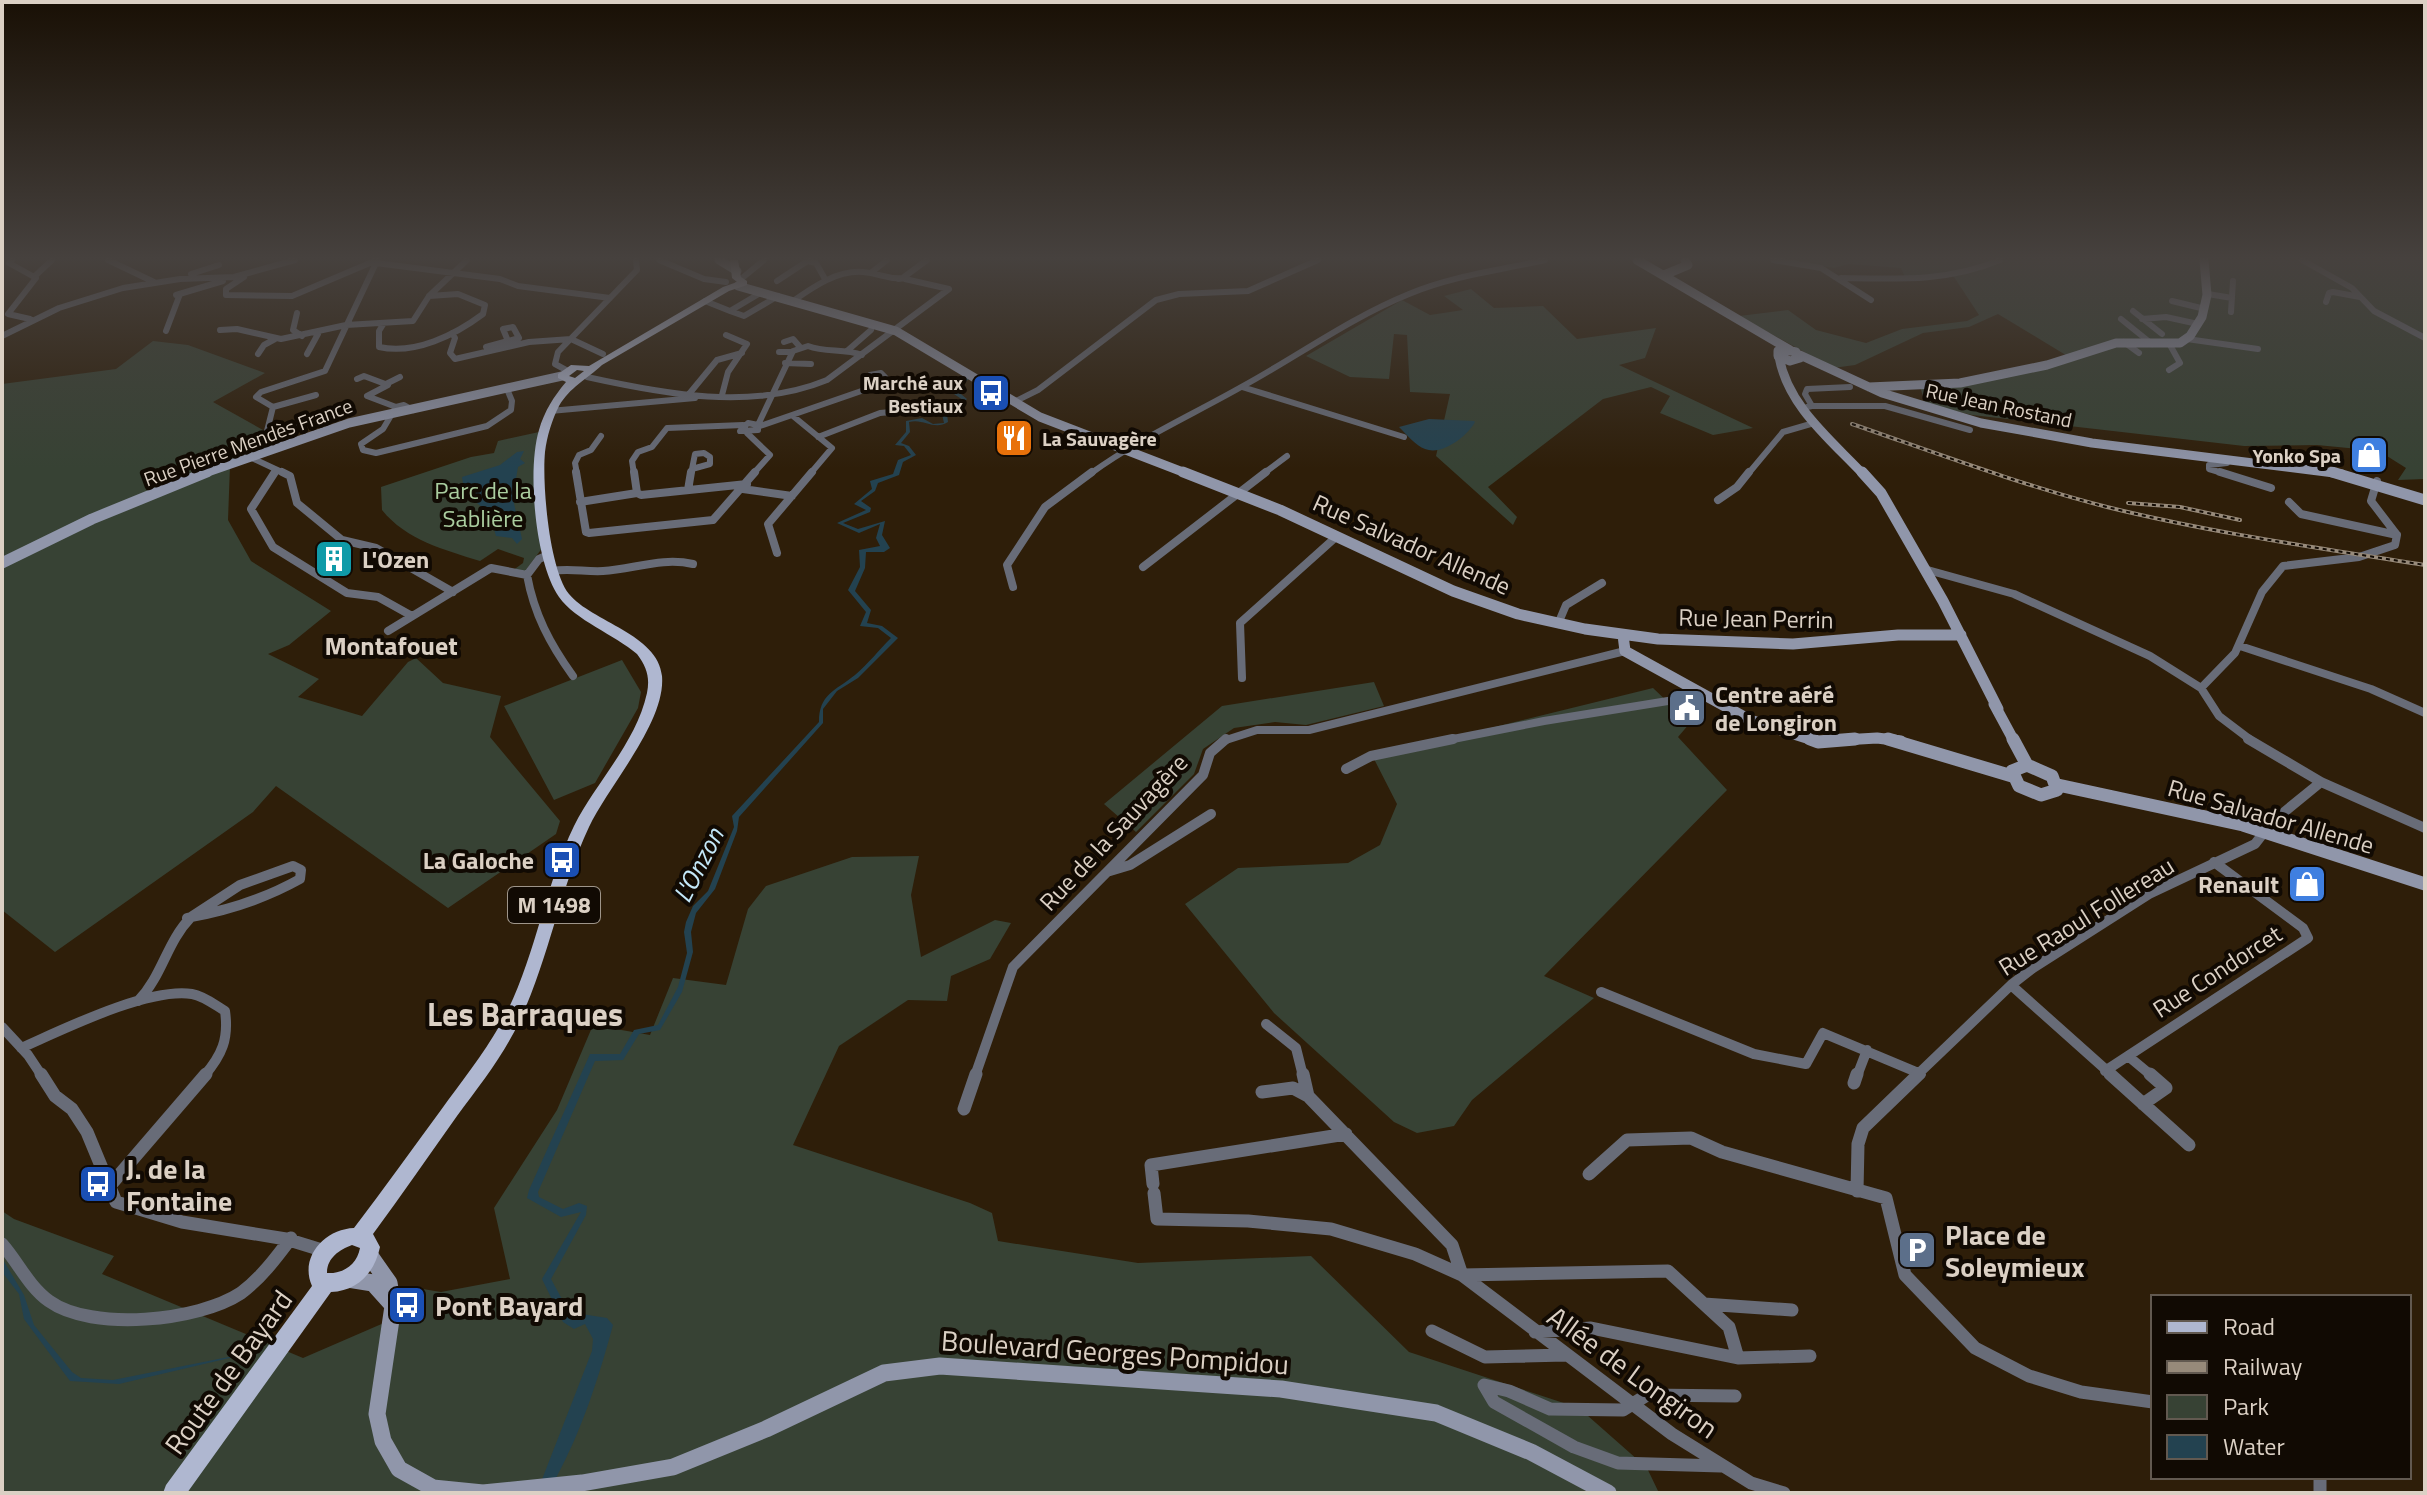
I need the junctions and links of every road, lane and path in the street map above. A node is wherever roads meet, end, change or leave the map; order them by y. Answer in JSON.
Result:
{"nodes":[{"id":1,"x":247,"y":330,"type":"edge"},
{"id":2,"x":293,"y":330,"type":"edge"},
{"id":3,"x":333,"y":330,"type":"edge"},
{"id":4,"x":344,"y":330,"type":"edge"},
{"id":5,"x":380,"y":330,"type":"edge"},
{"id":6,"x":458,"y":330,"type":"edge"},
{"id":7,"x":503,"y":330,"type":"edge"},
{"id":8,"x":514,"y":330,"type":"edge"},
{"id":9,"x":580,"y":330,"type":"edge"},
{"id":10,"x":659,"y":330,"type":"edge"},
{"id":11,"x":871,"y":330,"type":"dead end"},
{"id":12,"x":892,"y":330,"type":"edge"},
{"id":13,"x":1117,"y":330,"type":"edge"},
{"id":14,"x":1339,"y":330,"type":"edge"},
{"id":15,"x":1754,"y":330,"type":"edge"},
{"id":16,"x":1754,"y":330,"type":"edge"},
{"id":17,"x":2134,"y":330,"type":"edge"},
{"id":18,"x":2156,"y":330,"type":"edge"},
{"id":19,"x":2194,"y":330,"type":"edge"},
{"id":20,"x":896,"y":331,"type":"junction"},
{"id":21,"x":452,"y":333,"type":"junction"},
{"id":22,"x":318,"y":334,"type":"junction"},
{"id":23,"x":2162,"y":334,"type":"dead end"},
{"id":24,"x":726,"y":335,"type":"dead end"},
{"id":25,"x":302,"y":336,"type":"junction"},
{"id":26,"x":275,"y":339,"type":"junction"},
{"id":27,"x":571,"y":339,"type":"junction"},
{"id":28,"x":2187,"y":339,"type":"junction"},
{"id":29,"x":508,"y":341,"type":"junction"},
{"id":30,"x":520,"y":341,"type":"junction"},
{"id":31,"x":784,"y":342,"type":"dead end"},
{"id":32,"x":2124,"y":342,"type":"junction"},
{"id":33,"x":2152,"y":344,"type":"junction"},
{"id":34,"x":2170,"y":345,"type":"junction"},
{"id":35,"x":800,"y":347,"type":"junction"},
{"id":36,"x":492,"y":348,"type":"junction"},
{"id":37,"x":2258,"y":349,"type":"dead end"},
{"id":38,"x":1790,"y":350,"type":"junction"},
{"id":39,"x":847,"y":351,"type":"junction"},
{"id":40,"x":779,"y":352,"type":"dead end"},
{"id":41,"x":792,"y":352,"type":"junction"},
{"id":42,"x":742,"y":353,"type":"junction"},
{"id":43,"x":2139,"y":353,"type":"dead end"},
{"id":44,"x":258,"y":354,"type":"dead end"},
{"id":45,"x":307,"y":354,"type":"dead end"},
{"id":46,"x":603,"y":354,"type":"dead end"},
{"id":47,"x":1778,"y":354,"type":"junction"},
{"id":48,"x":862,"y":355,"type":"junction"},
{"id":49,"x":1796,"y":358,"type":"junction"},
{"id":50,"x":785,"y":363,"type":"junction"},
{"id":51,"x":811,"y":364,"type":"dead end"},
{"id":52,"x":1781,"y":370,"type":"junction"},
{"id":53,"x":2169,"y":370,"type":"dead end"},
{"id":54,"x":589,"y":373,"type":"junction"},
{"id":55,"x":567,"y":376,"type":"junction"},
{"id":56,"x":400,"y":377,"type":"dead end"},
{"id":57,"x":357,"y":379,"type":"dead end"},
{"id":58,"x":875,"y":382,"type":"dead end"},
{"id":59,"x":384,"y":383,"type":"junction"},
{"id":60,"x":1897,"y":385,"type":"junction"},
{"id":61,"x":1242,"y":387,"type":"junction"},
{"id":62,"x":1850,"y":387,"type":"dead end"},
{"id":63,"x":1866,"y":387,"type":"junction"},
{"id":64,"x":507,"y":389,"type":"junction"},
{"id":65,"x":772,"y":393,"type":"junction"},
{"id":66,"x":689,"y":394,"type":"junction"},
{"id":67,"x":316,"y":395,"type":"dead end"},
{"id":68,"x":701,"y":395,"type":"junction"},
{"id":69,"x":722,"y":395,"type":"junction"},
{"id":70,"x":1903,"y":401,"type":"junction"},
{"id":71,"x":1014,"y":402,"type":"junction"},
{"id":72,"x":1812,"y":406,"type":"junction"},
{"id":73,"x":273,"y":407,"type":"junction"},
{"id":74,"x":1800,"y":407,"type":"junction"},
{"id":75,"x":393,"y":411,"type":"junction"},
{"id":76,"x":554,"y":411,"type":"junction"},
{"id":77,"x":891,"y":412,"type":"dead end"},
{"id":78,"x":336,"y":413,"type":"dead end"},
{"id":79,"x":793,"y":416,"type":"junction"},
{"id":80,"x":1814,"y":423,"type":"junction"},
{"id":81,"x":758,"y":426,"type":"junction"},
{"id":82,"x":745,"y":429,"type":"junction"},
{"id":83,"x":1970,"y":430,"type":"dead end"},
{"id":84,"x":271,"y":435,"type":"junction"},
{"id":85,"x":601,"y":436,"type":"dead end"},
{"id":86,"x":818,"y":437,"type":"junction"},
{"id":87,"x":1404,"y":437,"type":"dead end"},
{"id":88,"x":281,"y":447,"type":"junction"},
{"id":89,"x":1121,"y":450,"type":"junction"},
{"id":90,"x":1287,"y":456,"type":"dead end"},
{"id":91,"x":252,"y":458,"type":"junction"},
{"id":92,"x":2238,"y":460,"type":"junction"},
{"id":93,"x":691,"y":469,"type":"dead end"},
{"id":94,"x":276,"y":470,"type":"junction"},
{"id":95,"x":2377,"y":482,"type":"junction"},
{"id":96,"x":745,"y":487,"type":"junction"},
{"id":97,"x":2271,"y":488,"type":"dead end"},
{"id":98,"x":688,"y":490,"type":"junction"},
{"id":99,"x":637,"y":493,"type":"junction"},
{"id":100,"x":1237,"y":493,"type":"junction"},
{"id":101,"x":792,"y":496,"type":"junction"},
{"id":102,"x":2425,"y":498,"type":"edge"},
{"id":103,"x":1718,"y":500,"type":"dead end"},
{"id":104,"x":580,"y":502,"type":"junction"},
{"id":105,"x":2289,"y":502,"type":"dead end"},
{"id":106,"x":2397,"y":535,"type":"junction"},
{"id":107,"x":1336,"y":537,"type":"junction"},
{"id":108,"x":777,"y":553,"type":"dead end"},
{"id":109,"x":548,"y":555,"type":"junction"},
{"id":110,"x":2,"y":563,"type":"edge"},
{"id":111,"x":693,"y":564,"type":"dead end"},
{"id":112,"x":1143,"y":567,"type":"dead end"},
{"id":113,"x":1924,"y":572,"type":"junction"},
{"id":114,"x":527,"y":575,"type":"junction"},
{"id":115,"x":555,"y":579,"type":"junction"},
{"id":116,"x":1602,"y":583,"type":"dead end"},
{"id":117,"x":1013,"y":587,"type":"dead end"},
{"id":118,"x":453,"y":592,"type":"junction"},
{"id":119,"x":412,"y":616,"type":"junction"},
{"id":120,"x":1558,"y":624,"type":"junction"},
{"id":121,"x":388,"y":631,"type":"dead end"},
{"id":122,"x":1623,"y":635,"type":"junction"},
{"id":123,"x":1959,"y":639,"type":"junction"},
{"id":124,"x":2240,"y":646,"type":"junction"},
{"id":125,"x":1625,"y":651,"type":"junction"},
{"id":126,"x":573,"y":676,"type":"dead end"},
{"id":127,"x":1242,"y":678,"type":"dead end"},
{"id":128,"x":2201,"y":688,"type":"junction"},
{"id":129,"x":1705,"y":695,"type":"junction"},
{"id":130,"x":2425,"y":713,"type":"edge"},
{"id":131,"x":2027,"y":765,"type":"junction"},
{"id":132,"x":1346,"y":769,"type":"dead end"},
{"id":133,"x":2012,"y":776,"type":"junction"},
{"id":134,"x":2321,"y":782,"type":"junction"},
{"id":135,"x":2058,"y":785,"type":"junction"},
{"id":136,"x":1211,"y":814,"type":"dead end"},
{"id":137,"x":2425,"y":828,"type":"edge"},
{"id":138,"x":2266,"y":833,"type":"junction"},
{"id":139,"x":2214,"y":862,"type":"junction"},
{"id":140,"x":1108,"y":871,"type":"junction"},
{"id":141,"x":2425,"y":884,"type":"edge"},
{"id":142,"x":187,"y":918,"type":"junction"},
{"id":143,"x":2011,"y":985,"type":"junction"},
{"id":144,"x":1601,"y":992,"type":"dead end"},
{"id":145,"x":135,"y":1004,"type":"junction"},
{"id":146,"x":1266,"y":1024,"type":"dead end"},
{"id":147,"x":2,"y":1027,"type":"edge"},
{"id":148,"x":21,"y":1048,"type":"junction"},
{"id":149,"x":1867,"y":1050,"type":"junction"},
{"id":150,"x":2128,"y":1056,"type":"junction"},
{"id":151,"x":2105,"y":1071,"type":"junction"},
{"id":152,"x":1921,"y":1074,"type":"junction"},
{"id":153,"x":1854,"y":1083,"type":"dead end"},
{"id":154,"x":1262,"y":1092,"type":"dead end"},
{"id":155,"x":1308,"y":1096,"type":"junction"},
{"id":156,"x":2143,"y":1104,"type":"junction"},
{"id":157,"x":964,"y":1109,"type":"dead end"},
{"id":158,"x":1346,"y":1134,"type":"junction"},
{"id":159,"x":2189,"y":1145,"type":"dead end"},
{"id":160,"x":1589,"y":1174,"type":"dead end"},
{"id":161,"x":108,"y":1188,"type":"junction"},
{"id":162,"x":1857,"y":1191,"type":"junction"},
{"id":163,"x":359,"y":1237,"type":"junction"},
{"id":164,"x":291,"y":1238,"type":"junction"},
{"id":165,"x":2,"y":1244,"type":"edge"},
{"id":166,"x":325,"y":1251,"type":"junction"},
{"id":167,"x":370,"y":1256,"type":"junction"},
{"id":168,"x":1462,"y":1275,"type":"junction"},
{"id":169,"x":348,"y":1279,"type":"junction"},
{"id":170,"x":326,"y":1283,"type":"junction"},
{"id":171,"x":1704,"y":1304,"type":"junction"},
{"id":172,"x":393,"y":1306,"type":"junction"},
{"id":173,"x":1792,"y":1310,"type":"dead end"},
{"id":174,"x":1432,"y":1331,"type":"dead end"},
{"id":175,"x":1535,"y":1332,"type":"junction"},
{"id":176,"x":1566,"y":1355,"type":"junction"},
{"id":177,"x":1810,"y":1356,"type":"dead end"},
{"id":178,"x":1738,"y":1358,"type":"junction"},
{"id":179,"x":1735,"y":1396,"type":"dead end"},
{"id":180,"x":2151,"y":1402,"type":"edge"},
{"id":181,"x":1633,"y":1404,"type":"junction"},
{"id":182,"x":1724,"y":1466,"type":"junction"},
{"id":183,"x":174,"y":1493,"type":"edge"},
{"id":184,"x":1608,"y":1493,"type":"edge"},
{"id":185,"x":1784,"y":1493,"type":"edge"}],
"edges":[{"from":1,"to":26,"type":"street"},
{"from":2,"to":25,"type":"street"},
{"from":3,"to":22,"type":"street"},
{"from":4,"to":73,"type":"street"},
{"from":5,"to":21,"type":"street"},
{"from":6,"to":21,"type":"street"},
{"from":7,"to":29,"type":"street"},
{"from":8,"to":30,"type":"street"},
{"from":9,"to":27,"type":"street"},
{"from":10,"to":54,"type":"main road"},
{"from":11,"to":39,"type":"street"},
{"from":12,"to":20,"type":"street","name":"Rue Salvador Allende"},
{"from":13,"to":71,"type":"street"},
{"from":14,"to":61,"type":"street"},
{"from":15,"to":38,"type":"street"},
{"from":16,"to":47,"type":"street"},
{"from":17,"to":33,"type":"street"},
{"from":18,"to":23,"type":"street"},
{"from":19,"to":28,"type":"street"},
{"from":20,"to":48,"type":"street"},
{"from":20,"to":71,"type":"street","name":"Rue Salvador Allende"},
{"from":21,"to":36,"type":"street"},
{"from":22,"to":25,"type":"street"},
{"from":22,"to":45,"type":"street"},
{"from":24,"to":42,"type":"street"},
{"from":25,"to":26,"type":"street"},
{"from":26,"to":44,"type":"street"},
{"from":27,"to":30,"type":"street"},
{"from":27,"to":46,"type":"street"},
{"from":27,"to":55,"type":"street"},
{"from":28,"to":34,"type":"street"},
{"from":28,"to":37,"type":"street"},
{"from":29,"to":30,"type":"street"},
{"from":29,"to":36,"type":"street"},
{"from":30,"to":36,"type":"street"},
{"from":31,"to":35,"type":"street"},
{"from":32,"to":33,"type":"street"},
{"from":32,"to":43,"type":"street"},
{"from":32,"to":60,"type":"street"},
{"from":33,"to":34,"type":"street"},
{"from":34,"to":53,"type":"street"},
{"from":35,"to":39,"type":"street"},
{"from":35,"to":41,"type":"street"},
{"from":38,"to":47,"type":"street"},
{"from":38,"to":49,"type":"street"},
{"from":39,"to":48,"type":"street"},
{"from":40,"to":41,"type":"street"},
{"from":41,"to":50,"type":"street"},
{"from":42,"to":66,"type":"street"},
{"from":42,"to":69,"type":"street"},
{"from":47,"to":49,"type":"street"},
{"from":47,"to":52,"type":"street"},
{"from":48,"to":65,"type":"street"},
{"from":49,"to":52,"type":"street"},
{"from":49,"to":63,"type":"street","name":"Rue Jean Rostand"},
{"from":50,"to":51,"type":"street"},
{"from":50,"to":65,"type":"street"},
{"from":52,"to":74,"type":"street"},
{"from":54,"to":55,"type":"main road"},
{"from":54,"to":66,"type":"street"},
{"from":55,"to":64,"type":"street","name":"Rue Pierre Mendès France"},
{"from":55,"to":76,"type":"main road"},
{"from":56,"to":59,"type":"street"},
{"from":57,"to":59,"type":"street"},
{"from":58,"to":79,"type":"street"},
{"from":59,"to":75,"type":"street"},
{"from":60,"to":63,"type":"street"},
{"from":60,"to":70,"type":"street"},
{"from":61,"to":87,"type":"street"},
{"from":61,"to":89,"type":"street"},
{"from":62,"to":72,"type":"street"},
{"from":63,"to":70,"type":"street","name":"Rue Jean Rostand"},
{"from":64,"to":75,"type":"street","name":"Rue Pierre Mendès France"},
{"from":64,"to":75,"type":"street"},
{"from":65,"to":69,"type":"street"},
{"from":65,"to":81,"type":"street"},
{"from":66,"to":68,"type":"street"},
{"from":67,"to":73,"type":"street"},
{"from":68,"to":69,"type":"street"},
{"from":68,"to":76,"type":"street"},
{"from":70,"to":92,"type":"street","name":"Rue Jean Rostand"},
{"from":71,"to":89,"type":"street","name":"Rue Salvador Allende"},
{"from":72,"to":74,"type":"street"},
{"from":72,"to":83,"type":"street"},
{"from":73,"to":84,"type":"street"},
{"from":74,"to":80,"type":"street"},
{"from":75,"to":88,"type":"street","name":"Rue Pierre Mendès France"},
{"from":76,"to":109,"type":"main road"},
{"from":77,"to":86,"type":"street"},
{"from":78,"to":84,"type":"street"},
{"from":79,"to":81,"type":"street"},
{"from":79,"to":86,"type":"street"},
{"from":80,"to":103,"type":"street"},
{"from":80,"to":113,"type":"street"},
{"from":81,"to":82,"type":"street"},
{"from":82,"to":96,"type":"street"},
{"from":82,"to":99,"type":"street"},
{"from":84,"to":88,"type":"street"},
{"from":85,"to":104,"type":"street"},
{"from":86,"to":101,"type":"street"},
{"from":88,"to":91,"type":"street","name":"Rue Pierre Mendès France"},
{"from":89,"to":100,"type":"street","name":"Rue Salvador Allende"},
{"from":89,"to":117,"type":"street"},
{"from":90,"to":100,"type":"street"},
{"from":91,"to":94,"type":"street"},
{"from":91,"to":110,"type":"street","name":"Rue Pierre Mendès France"},
{"from":92,"to":95,"type":"street","name":"Rue Jean Rostand"},
{"from":92,"to":95,"type":"street","name":"Rue Jean Rostand"},
{"from":92,"to":97,"type":"street"},
{"from":93,"to":98,"type":"street"},
{"from":94,"to":118,"type":"street"},
{"from":94,"to":119,"type":"street"},
{"from":95,"to":102,"type":"street","name":"Rue Jean Rostand"},
{"from":95,"to":106,"type":"street"},
{"from":96,"to":98,"type":"street"},
{"from":96,"to":101,"type":"street"},
{"from":96,"to":104,"type":"street"},
{"from":98,"to":99,"type":"street"},
{"from":99,"to":104,"type":"street"},
{"from":100,"to":107,"type":"street","name":"Rue Salvador Allende"},
{"from":100,"to":112,"type":"street"},
{"from":101,"to":108,"type":"street"},
{"from":105,"to":106,"type":"street"},
{"from":106,"to":124,"type":"street"},
{"from":107,"to":120,"type":"street","name":"Rue Salvador Allende"},
{"from":107,"to":127,"type":"street"},
{"from":109,"to":114,"type":"street"},
{"from":109,"to":115,"type":"main road"},
{"from":111,"to":115,"type":"street"},
{"from":113,"to":123,"type":"street"},
{"from":113,"to":128,"type":"street"},
{"from":114,"to":118,"type":"street"},
{"from":114,"to":126,"type":"street"},
{"from":115,"to":163,"type":"main road","number":"M 1498"},
{"from":116,"to":120,"type":"street"},
{"from":118,"to":119,"type":"street"},
{"from":119,"to":121,"type":"street"},
{"from":120,"to":122,"type":"street","name":"Rue Salvador Allende"},
{"from":122,"to":123,"type":"street","name":"Rue Jean Perrin"},
{"from":122,"to":125,"type":"street"},
{"from":123,"to":131,"type":"street"},
{"from":124,"to":128,"type":"street"},
{"from":124,"to":130,"type":"street"},
{"from":125,"to":129,"type":"street"},
{"from":125,"to":140,"type":"street","name":"Rue de la Sauvagère"},
{"from":128,"to":134,"type":"street"},
{"from":129,"to":132,"type":"street"},
{"from":129,"to":133,"type":"street"},
{"from":131,"to":133,"type":"street"},
{"from":131,"to":135,"type":"street"},
{"from":133,"to":135,"type":"street"},
{"from":134,"to":137,"type":"street"},
{"from":134,"to":138,"type":"street","name":"Rue Raoul Follereau"},
{"from":135,"to":138,"type":"street","name":"Rue Salvador Allende"},
{"from":136,"to":140,"type":"street"},
{"from":138,"to":139,"type":"street","name":"Rue Raoul Follereau"},
{"from":138,"to":141,"type":"street","name":"Rue Salvador Allende"},
{"from":139,"to":143,"type":"street","name":"Rue Raoul Follereau"},
{"from":139,"to":150,"type":"street","name":"Rue Condorcet"},
{"from":140,"to":157,"type":"street","name":"Rue de la Sauvagère"},
{"from":142,"to":142,"type":"street"},
{"from":142,"to":145,"type":"street"},
{"from":143,"to":151,"type":"street"},
{"from":143,"to":152,"type":"street","name":"Rue Raoul Follereau"},
{"from":144,"to":149,"type":"street"},
{"from":145,"to":148,"type":"street"},
{"from":145,"to":161,"type":"street"},
{"from":146,"to":155,"type":"street"},
{"from":147,"to":148,"type":"street"},
{"from":148,"to":161,"type":"street"},
{"from":149,"to":152,"type":"street"},
{"from":149,"to":153,"type":"street"},
{"from":150,"to":151,"type":"street","name":"Rue Condorcet"},
{"from":150,"to":156,"type":"street"},
{"from":151,"to":156,"type":"street"},
{"from":152,"to":162,"type":"street","name":"Rue Raoul Follereau"},
{"from":154,"to":155,"type":"street"},
{"from":155,"to":158,"type":"street"},
{"from":156,"to":159,"type":"street"},
{"from":158,"to":168,"type":"street"},
{"from":158,"to":168,"type":"street"},
{"from":160,"to":162,"type":"street"},
{"from":161,"to":164,"type":"street"},
{"from":162,"to":180,"type":"street"},
{"from":163,"to":166,"type":"main road"},
{"from":163,"to":167,"type":"main road"},
{"from":164,"to":165,"type":"street"},
{"from":164,"to":166,"type":"street"},
{"from":166,"to":170,"type":"main road"},
{"from":167,"to":169,"type":"main road"},
{"from":167,"to":172,"type":"street"},
{"from":168,"to":171,"type":"street"},
{"from":168,"to":175,"type":"street","name":"Allée de Longiron"},
{"from":169,"to":170,"type":"main road"},
{"from":169,"to":172,"type":"street"},
{"from":170,"to":183,"type":"main road","name":"Route de Bayard"},
{"from":171,"to":173,"type":"street"},
{"from":171,"to":178,"type":"street"},
{"from":172,"to":184,"type":"street","name":"Boulevard Georges Pompidou"},
{"from":174,"to":176,"type":"street"},
{"from":175,"to":176,"type":"street","name":"Allée de Longiron"},
{"from":175,"to":178,"type":"street"},
{"from":176,"to":181,"type":"street","name":"Allée de Longiron"},
{"from":177,"to":178,"type":"street"},
{"from":179,"to":181,"type":"street"},
{"from":181,"to":182,"type":"street","name":"Allée de Longiron"},
{"from":181,"to":182,"type":"street"},
{"from":182,"to":185,"type":"street","name":"Allée de Longiron"}]}
